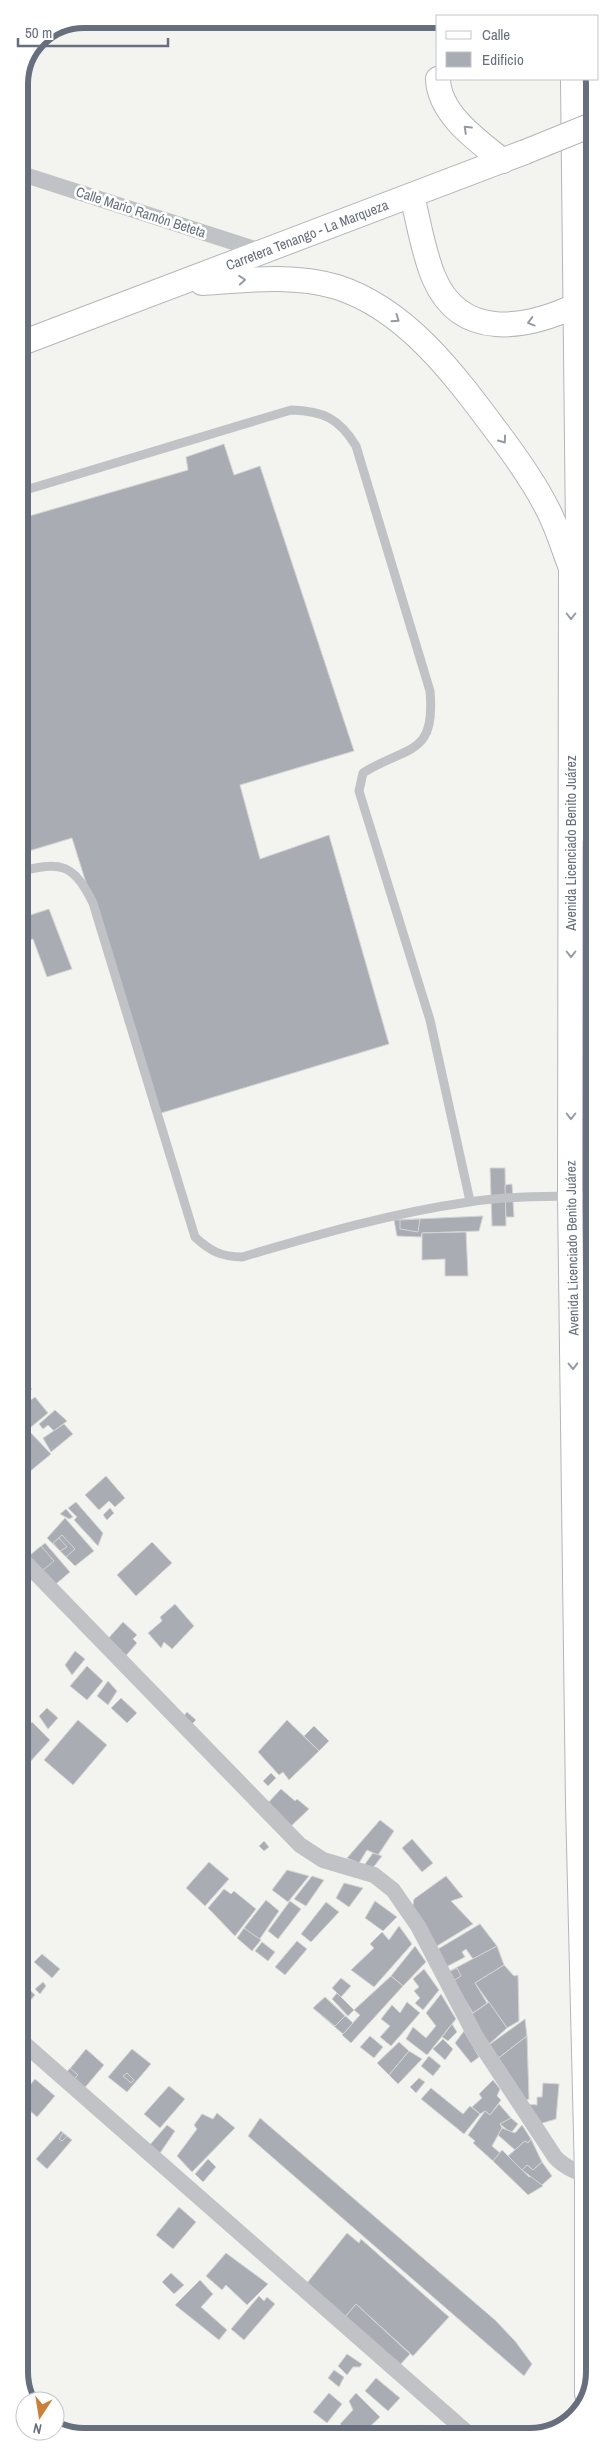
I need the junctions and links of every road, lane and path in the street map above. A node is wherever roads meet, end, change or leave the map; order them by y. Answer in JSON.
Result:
{"nodes":[{"id":1,"x":438,"y":80,"type":"edge"},
{"id":2,"x":573,"y":80,"type":"edge"},
{"id":3,"x":586,"y":127,"type":"edge"},
{"id":4,"x":503,"y":161,"type":"junction"},
{"id":5,"x":28,"y":176,"type":"edge"},
{"id":6,"x":412,"y":196,"type":"junction"},
{"id":7,"x":585,"y":249,"type":"edge"},
{"id":8,"x":264,"y":252,"type":"junction"},
{"id":9,"x":176,"y":284,"type":"junction"},
{"id":10,"x":585,"y":305,"type":"edge"},
{"id":11,"x":28,"y":341,"type":"edge"},
{"id":12,"x":28,"y":489,"type":"edge"},
{"id":13,"x":578,"y":532,"type":"junction"},
{"id":14,"x":586,"y":550,"type":"edge"},
{"id":15,"x":571,"y":568,"type":"junction"},
{"id":16,"x":28,"y":870,"type":"edge"},
{"id":17,"x":570,"y":1196,"type":"junction"},
{"id":18,"x":586,"y":1196,"type":"edge"},
{"id":19,"x":470,"y":1201,"type":"junction"},
{"id":20,"x":28,"y":1565,"type":"edge"},
{"id":21,"x":586,"y":1625,"type":"edge"},
{"id":22,"x":28,"y":2047,"type":"edge"},
{"id":23,"x":586,"y":2175,"type":"edge"},
{"id":24,"x":462,"y":2428,"type":"edge"}],
"edges":[{"from":4,"to":1,"type":"main road","one_way":true},
{"from":2,"to":7,"type":"main road"},
{"from":3,"to":4,"type":"main road","name":"Carretera Tenango - La Marqueza","bridge":true},
{"from":4,"to":6,"type":"main road","name":"Carretera Tenango - La Marqueza"},
{"from":5,"to":8,"type":"street","name":"Calle Mario Ramón Beteta"},
{"from":6,"to":8,"type":"main road","name":"Carretera Tenango - La Marqueza"},
{"from":10,"to":6,"type":"main road","one_way":true},
{"from":7,"to":10,"type":"main road"},
{"from":8,"to":9,"type":"main road","name":"Carretera Tenango - La Marqueza"},
{"from":9,"to":11,"type":"main road","name":"Carretera Tenango - La Marqueza"},
{"from":9,"to":15,"type":"main road","one_way":true},
{"from":10,"to":13,"type":"main road"},
{"from":12,"to":19,"type":"lane"},
{"from":13,"to":14,"type":"main road","name":"Avenida Licenciado Benito Juárez"},
{"from":13,"to":15,"type":"main road","name":"Avenida Licenciado Benito Juárez"},
{"from":15,"to":17,"type":"main road","name":"Avenida Licenciado Benito Juárez","one_way":true},
{"from":16,"to":19,"type":"lane"},
{"from":17,"to":18,"type":"lane"},
{"from":17,"to":19,"type":"lane"},
{"from":17,"to":21,"type":"main road","name":"Avenida Licenciado Benito Juárez","one_way":true},
{"from":20,"to":23,"type":"street"},
{"from":22,"to":24,"type":"street"}]}
